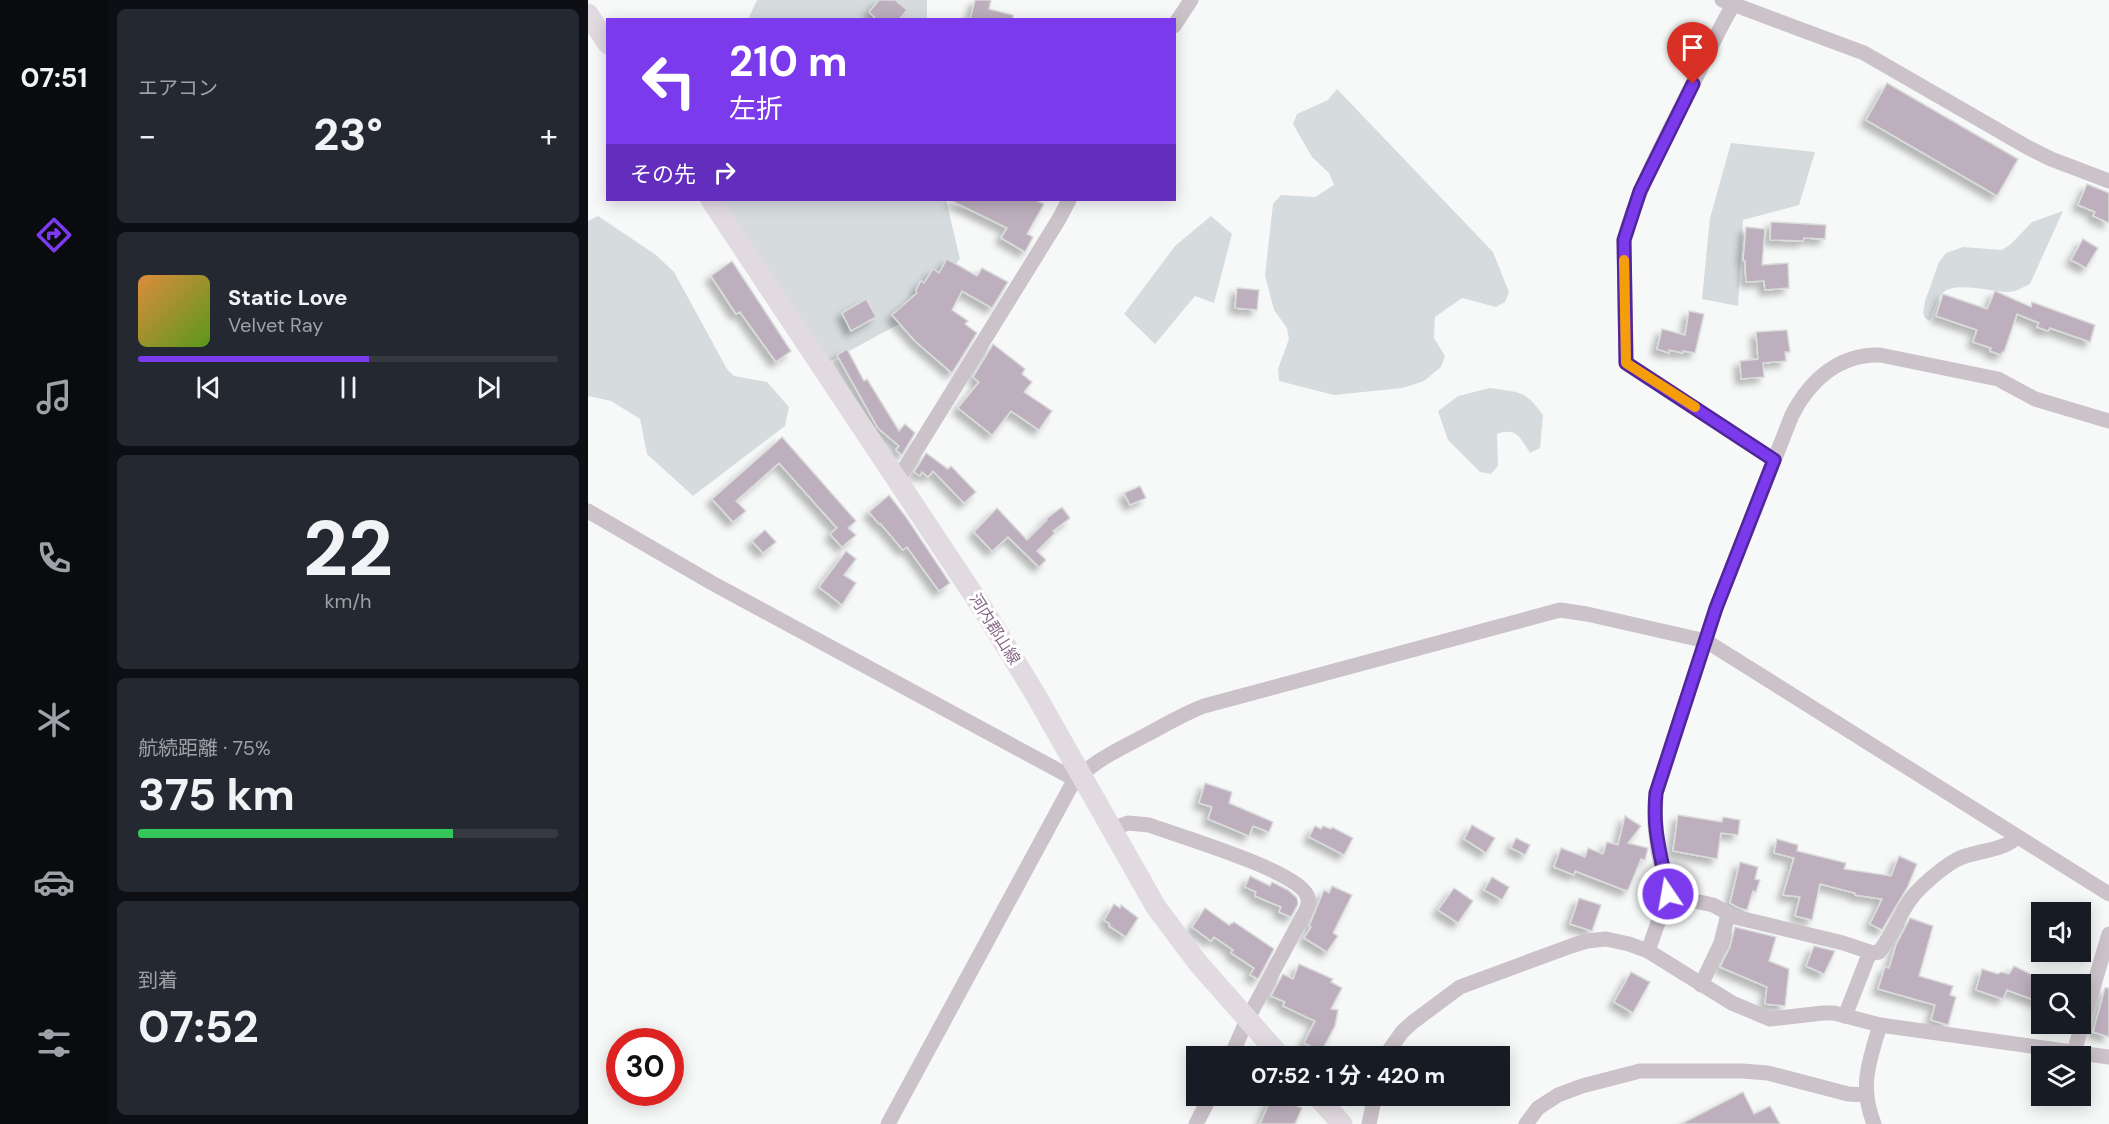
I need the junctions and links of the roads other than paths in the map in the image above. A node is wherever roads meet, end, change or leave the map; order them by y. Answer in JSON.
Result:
{"nodes":[{"id":1,"x":1191,"y":0,"type":"edge"},
{"id":2,"x":1730,"y":1,"type":"edge"},
{"id":3,"x":588,"y":14,"type":"edge"},
{"id":4,"x":1176,"y":23,"type":"edge"},
{"id":5,"x":606,"y":41,"type":"edge"},
{"id":6,"x":2109,"y":181,"type":"edge"},
{"id":7,"x":712,"y":201,"type":"edge"},
{"id":8,"x":1064,"y":201,"type":"edge"},
{"id":9,"x":2109,"y":421,"type":"edge"},
{"id":10,"x":1774,"y":460,"type":"junction"},
{"id":11,"x":897,"y":481,"type":"junction"},
{"id":12,"x":588,"y":512,"type":"edge"},
{"id":13,"x":1706,"y":641,"type":"junction"},
{"id":14,"x":1079,"y":777,"type":"junction"},
{"id":15,"x":1112,"y":829,"type":"junction"},
{"id":16,"x":2017,"y":837,"type":"junction"},
{"id":17,"x":2109,"y":894,"type":"edge"},
{"id":18,"x":1668,"y":895,"type":"junction"},
{"id":19,"x":1728,"y":914,"type":"junction"},
{"id":20,"x":2109,"y":934,"type":"edge"},
{"id":21,"x":1648,"y":951,"type":"junction"},
{"id":22,"x":1870,"y":952,"type":"junction"},
{"id":23,"x":1701,"y":985,"type":"junction"},
{"id":24,"x":1845,"y":1016,"type":"junction"},
{"id":25,"x":1247,"y":1020,"type":"junction"},
{"id":26,"x":1880,"y":1025,"type":"junction"},
{"id":27,"x":1235,"y":1046,"type":"edge"},
{"id":28,"x":1271,"y":1046,"type":"edge"},
{"id":29,"x":1392,"y":1046,"type":"edge"},
{"id":30,"x":2031,"y":1046,"type":"edge"},
{"id":31,"x":2076,"y":1046,"type":"edge"},
{"id":32,"x":2091,"y":1054,"type":"edge"},
{"id":33,"x":2109,"y":1057,"type":"edge"},
{"id":34,"x":1866,"y":1095,"type":"junction"},
{"id":35,"x":1205,"y":1106,"type":"edge"},
{"id":36,"x":1326,"y":1106,"type":"edge"},
{"id":37,"x":1373,"y":1106,"type":"edge"},
{"id":38,"x":888,"y":1124,"type":"edge"},
{"id":39,"x":1196,"y":1124,"type":"edge"},
{"id":40,"x":1342,"y":1124,"type":"edge"},
{"id":41,"x":1369,"y":1124,"type":"edge"},
{"id":42,"x":1526,"y":1124,"type":"edge"},
{"id":43,"x":1874,"y":1124,"type":"edge"}],
"edges":[{"from":1,"to":4,"type":"street"},
{"from":2,"to":6,"type":"street"},
{"from":2,"to":10,"type":"street"},
{"from":3,"to":5,"type":"main road"},
{"from":7,"to":11,"type":"main road","name":"河内郡山線"},
{"from":8,"to":11,"type":"street"},
{"from":9,"to":10,"type":"street"},
{"from":10,"to":13,"type":"street"},
{"from":11,"to":14,"type":"main road","name":"河内郡山線"},
{"from":12,"to":14,"type":"street"},
{"from":13,"to":14,"type":"street"},
{"from":13,"to":16,"type":"street"},
{"from":13,"to":18,"type":"street"},
{"from":14,"to":15,"type":"main road","name":"河内郡山線"},
{"from":14,"to":38,"type":"street"},
{"from":15,"to":25,"type":"main road","name":"河内郡山線"},
{"from":15,"to":25,"type":"street"},
{"from":16,"to":17,"type":"street"},
{"from":16,"to":22,"type":"street"},
{"from":18,"to":19,"type":"street"},
{"from":18,"to":21,"type":"street"},
{"from":19,"to":22,"type":"street"},
{"from":19,"to":23,"type":"street"},
{"from":20,"to":31,"type":"street"},
{"from":21,"to":23,"type":"street"},
{"from":21,"to":29,"type":"street"},
{"from":22,"to":24,"type":"street"},
{"from":23,"to":24,"type":"street"},
{"from":24,"to":26,"type":"street"},
{"from":25,"to":27,"type":"street"},
{"from":25,"to":28,"type":"main road","name":"河内郡山線"},
{"from":26,"to":30,"type":"street"},
{"from":26,"to":34,"type":"street"},
{"from":32,"to":33,"type":"street"},
{"from":34,"to":42,"type":"street"},
{"from":34,"to":43,"type":"street"},
{"from":35,"to":39,"type":"street"},
{"from":36,"to":40,"type":"main road"},
{"from":37,"to":41,"type":"street"}]}
